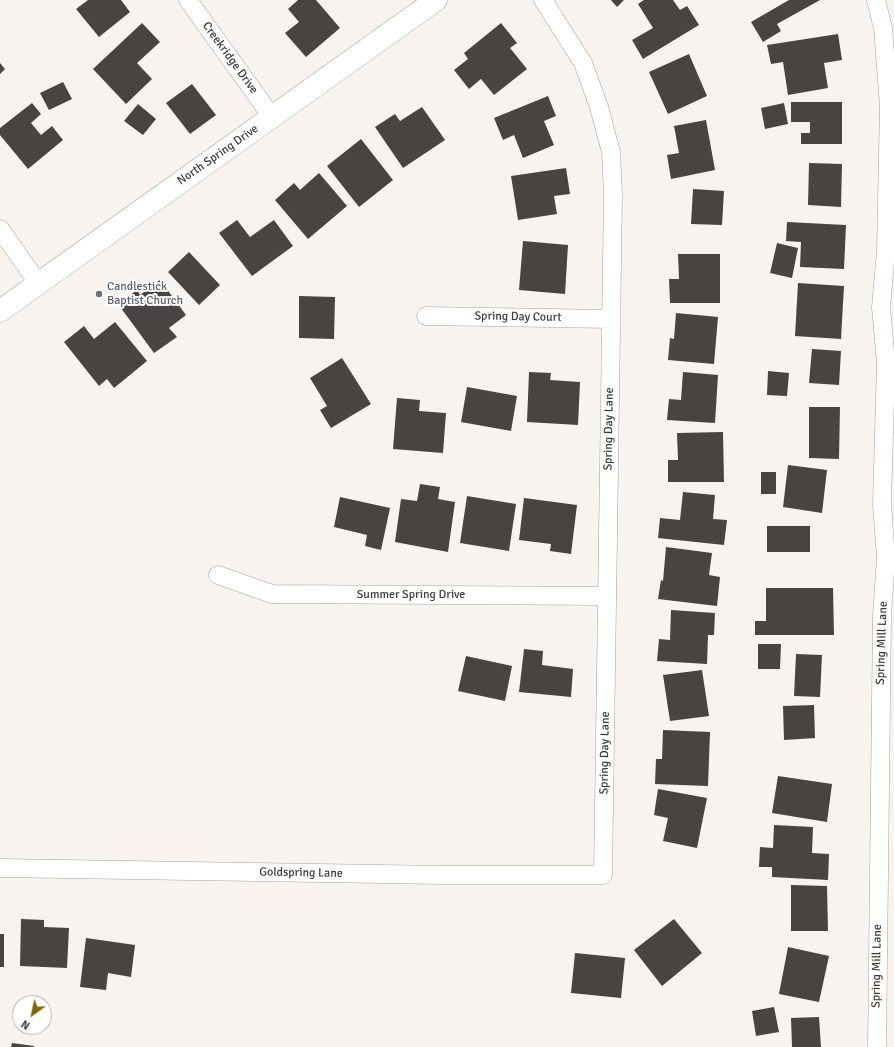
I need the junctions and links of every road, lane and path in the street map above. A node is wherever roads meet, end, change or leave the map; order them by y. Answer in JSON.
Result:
{"nodes":[{"id":1,"x":188,"y":0,"type":"edge"},
{"id":2,"x":436,"y":0,"type":"edge"},
{"id":3,"x":543,"y":0,"type":"edge"},
{"id":4,"x":876,"y":0,"type":"edge"},
{"id":5,"x":272,"y":117,"type":"junction"},
{"id":6,"x":0,"y":229,"type":"edge"},
{"id":7,"x":38,"y":283,"type":"junction"},
{"id":8,"x":0,"y":310,"type":"edge"},
{"id":9,"x":426,"y":316,"type":"dead end"},
{"id":10,"x":611,"y":319,"type":"junction"},
{"id":11,"x":218,"y":575,"type":"dead end"},
{"id":12,"x":607,"y":596,"type":"junction"},
{"id":13,"x":888,"y":616,"type":"edge"},
{"id":14,"x":0,"y":868,"type":"edge"},
{"id":15,"x":603,"y":875,"type":"joint"},
{"id":16,"x":886,"y":885,"type":"edge"},
{"id":17,"x":877,"y":1047,"type":"edge"}],
"edges":[{"from":1,"to":5,"type":"street","name":"Creekridge Drive"},
{"from":2,"to":5,"type":"street","name":"North Spring Drive"},
{"from":3,"to":10,"type":"street","name":"Spring Day Lane"},
{"from":4,"to":13,"type":"street","name":"Spring Mill Lane"},
{"from":5,"to":7,"type":"street","name":"North Spring Drive"},
{"from":6,"to":7,"type":"street"},
{"from":7,"to":8,"type":"street","name":"North Spring Drive"},
{"from":9,"to":10,"type":"street","name":"Spring Day Court"},
{"from":10,"to":12,"type":"street","name":"Spring Day Lane"},
{"from":11,"to":12,"type":"street","name":"Summer Spring Drive"},
{"from":12,"to":15,"type":"street","name":"Spring Day Lane"},
{"from":13,"to":16,"type":"street","name":"Spring Mill Lane"},
{"from":14,"to":15,"type":"street","name":"Goldspring Lane"},
{"from":16,"to":17,"type":"street","name":"Spring Mill Lane"}]}
